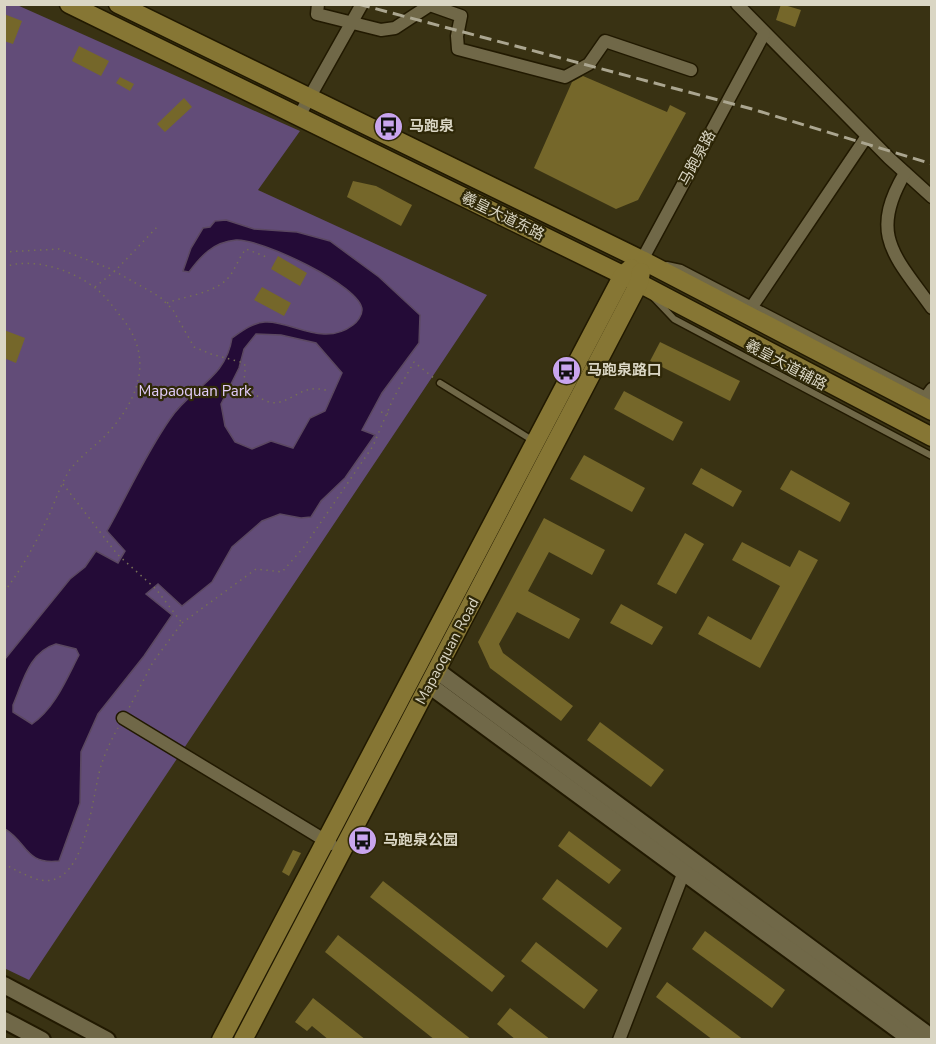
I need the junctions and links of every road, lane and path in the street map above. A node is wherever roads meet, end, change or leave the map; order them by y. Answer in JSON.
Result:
{"nodes":[{"id":1,"x":69,"y":4,"type":"edge"},
{"id":2,"x":118,"y":4,"type":"edge"},
{"id":3,"x":318,"y":4,"type":"edge"},
{"id":4,"x":362,"y":4,"type":"edge"},
{"id":5,"x":736,"y":4,"type":"edge"},
{"id":6,"x":351,"y":24,"type":"junction"},
{"id":7,"x":764,"y":34,"type":"junction"},
{"id":8,"x":691,"y":70,"type":"dead end"},
{"id":9,"x":310,"y":97,"type":"junction"},
{"id":10,"x":299,"y":116,"type":"junction"},
{"id":11,"x":867,"y":136,"type":"junction"},
{"id":12,"x":905,"y":172,"type":"junction"},
{"id":13,"x":932,"y":197,"type":"edge"},
{"id":14,"x":159,"y":225,"type":"dead end"},
{"id":15,"x":4,"y":252,"type":"edge"},
{"id":16,"x":269,"y":258,"type":"dead end"},
{"id":17,"x":642,"y":260,"type":"junction"},
{"id":18,"x":4,"y":267,"type":"edge"},
{"id":19,"x":116,"y":271,"type":"junction"},
{"id":20,"x":631,"y":279,"type":"junction"},
{"id":21,"x":95,"y":287,"type":"junction"},
{"id":22,"x":166,"y":303,"type":"junction"},
{"id":23,"x":753,"y":305,"type":"junction"},
{"id":24,"x":932,"y":308,"type":"edge"},
{"id":25,"x":440,"y":383,"type":"joint"},
{"id":26,"x":326,"y":390,"type":"dead end"},
{"id":27,"x":928,"y":400,"type":"edge"},
{"id":28,"x":381,"y":412,"type":"dead end"},
{"id":29,"x":388,"y":414,"type":"junction"},
{"id":30,"x":932,"y":437,"type":"edge"},
{"id":31,"x":535,"y":442,"type":"junction"},
{"id":32,"x":932,"y":456,"type":"edge"},
{"id":33,"x":63,"y":484,"type":"junction"},
{"id":34,"x":4,"y":592,"type":"edge"},
{"id":35,"x":182,"y":623,"type":"junction"},
{"id":36,"x":433,"y":678,"type":"junction"},
{"id":37,"x":123,"y":718,"type":"junction"},
{"id":38,"x":335,"y":846,"type":"junction"},
{"id":39,"x":4,"y":862,"type":"edge"},
{"id":40,"x":687,"y":865,"type":"junction"},
{"id":41,"x":4,"y":985,"type":"edge"},
{"id":42,"x":4,"y":1020,"type":"edge"},
{"id":43,"x":42,"y":1040,"type":"edge"},
{"id":44,"x":107,"y":1040,"type":"edge"},
{"id":45,"x":221,"y":1040,"type":"edge"},
{"id":46,"x":243,"y":1040,"type":"edge"},
{"id":47,"x":619,"y":1040,"type":"edge"},
{"id":48,"x":912,"y":1040,"type":"edge"},
{"id":49,"x":928,"y":1040,"type":"edge"}],
"edges":[{"from":1,"to":10,"type":"main road","name":"羲皇大道东路"},
{"from":2,"to":9,"type":"main road","name":"羲皇大道东路"},
{"from":3,"to":6,"type":"street"},
{"from":4,"to":6,"type":"street"},
{"from":5,"to":7,"type":"street"},
{"from":6,"to":8,"type":"street"},
{"from":6,"to":9,"type":"street"},
{"from":7,"to":11,"type":"street"},
{"from":7,"to":17,"type":"street","name":"马跑泉路"},
{"from":9,"to":10,"type":"street"},
{"from":9,"to":17,"type":"main road","name":"羲皇大道东路"},
{"from":10,"to":20,"type":"main road","name":"羲皇大道东路"},
{"from":11,"to":12,"type":"street"},
{"from":11,"to":23,"type":"street"},
{"from":12,"to":13,"type":"street"},
{"from":12,"to":24,"type":"street"},
{"from":14,"to":19,"type":"path"},
{"from":15,"to":19,"type":"path"},
{"from":16,"to":22,"type":"path"},
{"from":17,"to":20,"type":"main road","name":"Mapaoquan Road"},
{"from":17,"to":23,"type":"lane"},
{"from":17,"to":27,"type":"main road","name":"羲皇大道东路"},
{"from":18,"to":21,"type":"path"},
{"from":19,"to":21,"type":"path"},
{"from":19,"to":22,"type":"path"},
{"from":20,"to":30,"type":"main road","name":"羲皇大道东路"},
{"from":20,"to":31,"type":"main road","name":"Mapaoquan Road"},
{"from":20,"to":32,"type":"lane","name":"羲皇大道辅路"},
{"from":20,"to":36,"type":"main road","name":"Mapaoquan Road"},
{"from":21,"to":33,"type":"path"},
{"from":22,"to":26,"type":"path"},
{"from":23,"to":27,"type":"lane"},
{"from":25,"to":29,"type":"path"},
{"from":25,"to":31,"type":"lane"},
{"from":28,"to":29,"type":"path"},
{"from":29,"to":35,"type":"path"},
{"from":31,"to":38,"type":"main road","name":"Mapaoquan Road"},
{"from":33,"to":34,"type":"path"},
{"from":33,"to":35,"type":"path"},
{"from":35,"to":37,"type":"path"},
{"from":36,"to":38,"type":"main road","name":"Mapaoquan Road"},
{"from":36,"to":40,"type":"street"},
{"from":37,"to":38,"type":"street"},
{"from":37,"to":39,"type":"path"},
{"from":38,"to":45,"type":"main road","name":"Mapaoquan Road"},
{"from":38,"to":46,"type":"main road","name":"Mapaoquan Road"},
{"from":40,"to":47,"type":"street"},
{"from":40,"to":48,"type":"street"},
{"from":40,"to":49,"type":"street"},
{"from":41,"to":44,"type":"street"},
{"from":42,"to":43,"type":"street"}]}
